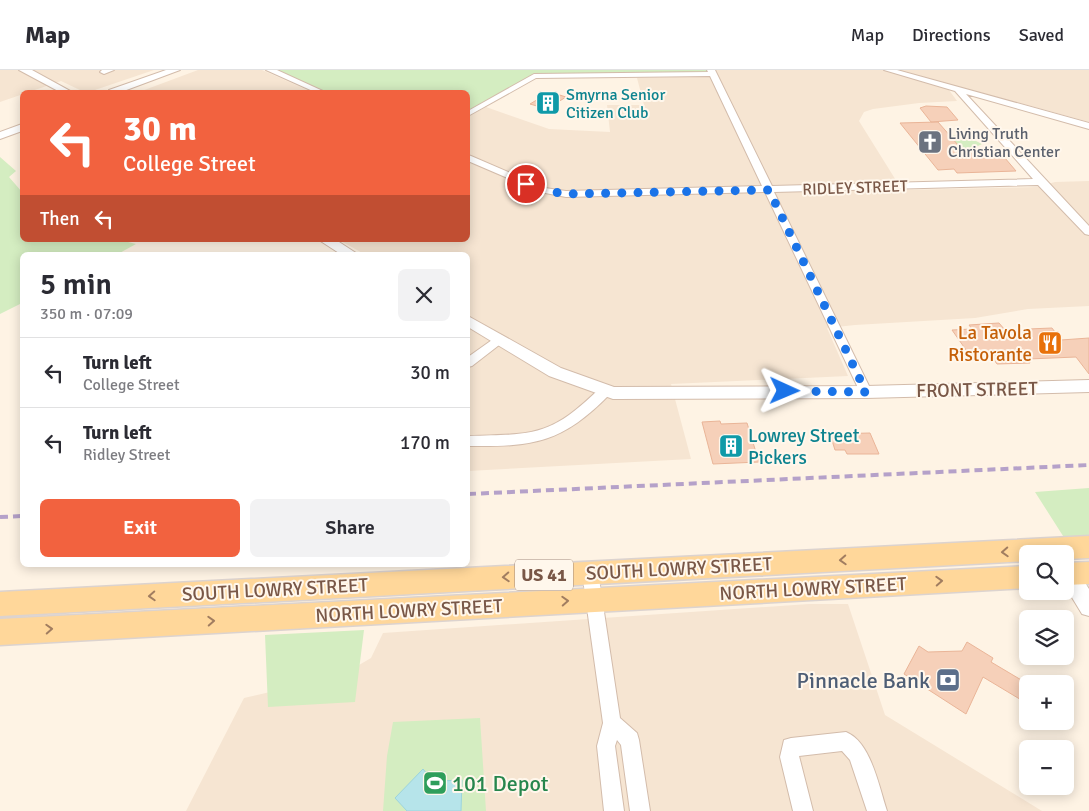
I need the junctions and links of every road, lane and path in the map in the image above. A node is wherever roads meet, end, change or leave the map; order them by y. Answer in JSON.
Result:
{"nodes":[{"id":1,"x":24,"y":70,"type":"edge"},
{"id":2,"x":175,"y":70,"type":"edge"},
{"id":3,"x":270,"y":70,"type":"edge"},
{"id":4,"x":888,"y":70,"type":"edge"},
{"id":5,"x":712,"y":72,"type":"edge"},
{"id":6,"x":905,"y":72,"type":"edge"},
{"id":7,"x":62,"y":90,"type":"edge"},
{"id":8,"x":120,"y":90,"type":"edge"},
{"id":9,"x":316,"y":90,"type":"edge"},
{"id":10,"x":958,"y":90,"type":"junction"},
{"id":11,"x":470,"y":113,"type":"edge"},
{"id":12,"x":1089,"y":126,"type":"edge"},
{"id":13,"x":20,"y":128,"type":"edge"},
{"id":14,"x":0,"y":136,"type":"edge"},
{"id":15,"x":470,"y":159,"type":"edge"},
{"id":16,"x":1041,"y":182,"type":"junction"},
{"id":17,"x":769,"y":190,"type":"junction"},
{"id":18,"x":1089,"y":232,"type":"edge"},
{"id":19,"x":329,"y":242,"type":"edge"},
{"id":20,"x":347,"y":252,"type":"edge"},
{"id":21,"x":470,"y":322,"type":"edge"},
{"id":22,"x":499,"y":339,"type":"junction"},
{"id":23,"x":470,"y":361,"type":"edge"},
{"id":24,"x":1089,"y":386,"type":"edge"},
{"id":25,"x":605,"y":391,"type":"junction"},
{"id":26,"x":866,"y":392,"type":"junction"},
{"id":27,"x":470,"y":441,"type":"edge"},
{"id":28,"x":1089,"y":547,"type":"edge"},
{"id":29,"x":1074,"y":559,"type":"edge"},
{"id":30,"x":1019,"y":567,"type":"edge"},
{"id":31,"x":590,"y":572,"type":"junction"},
{"id":32,"x":1019,"y":577,"type":"edge"},
{"id":33,"x":1074,"y":580,"type":"edge"},
{"id":34,"x":594,"y":600,"type":"junction"},
{"id":35,"x":0,"y":604,"type":"edge"},
{"id":36,"x":1089,"y":607,"type":"edge"},
{"id":37,"x":0,"y":632,"type":"edge"},
{"id":38,"x":612,"y":723,"type":"junction"},
{"id":39,"x":614,"y":811,"type":"edge"},
{"id":40,"x":640,"y":811,"type":"edge"},
{"id":41,"x":803,"y":811,"type":"edge"},
{"id":42,"x":877,"y":811,"type":"edge"}],
"edges":[{"from":1,"to":7,"type":"street"},
{"from":2,"to":8,"type":"street"},
{"from":3,"to":9,"type":"street"},
{"from":4,"to":6,"type":"street"},
{"from":5,"to":11,"type":"street"},
{"from":5,"to":17,"type":"street"},
{"from":6,"to":10,"type":"street"},
{"from":10,"to":12,"type":"street"},
{"from":10,"to":16,"type":"street"},
{"from":13,"to":14,"type":"street"},
{"from":15,"to":17,"type":"street","name":"RIDLEY STREET"},
{"from":16,"to":17,"type":"street","name":"RIDLEY STREET"},
{"from":16,"to":18,"type":"street"},
{"from":17,"to":26,"type":"street"},
{"from":19,"to":20,"type":"street"},
{"from":21,"to":22,"type":"street","name":"FRONT STREET"},
{"from":22,"to":23,"type":"street"},
{"from":22,"to":25,"type":"street","name":"FRONT STREET"},
{"from":24,"to":26,"type":"street","name":"FRONT STREET"},
{"from":25,"to":26,"type":"street","name":"FRONT STREET"},
{"from":25,"to":27,"type":"street"},
{"from":28,"to":29,"type":"main road","name":"SOUTH LOWRY STREET","number":"US 41"},
{"from":30,"to":31,"type":"main road","name":"SOUTH LOWRY STREET","number":"US 41","one_way":true},
{"from":31,"to":34,"type":"street"},
{"from":31,"to":35,"type":"main road","name":"SOUTH LOWRY STREET","number":"US 41","one_way":true},
{"from":34,"to":32,"type":"main road","name":"NORTH LOWRY STREET","number":"US 41","one_way":true},
{"from":33,"to":36,"type":"street"},
{"from":37,"to":34,"type":"main road","name":"NORTH LOWRY STREET","number":"US 41","one_way":true},
{"from":34,"to":38,"type":"street"},
{"from":38,"to":39,"type":"street"},
{"from":38,"to":40,"type":"street"},
{"from":41,"to":42,"type":"street"}]}
